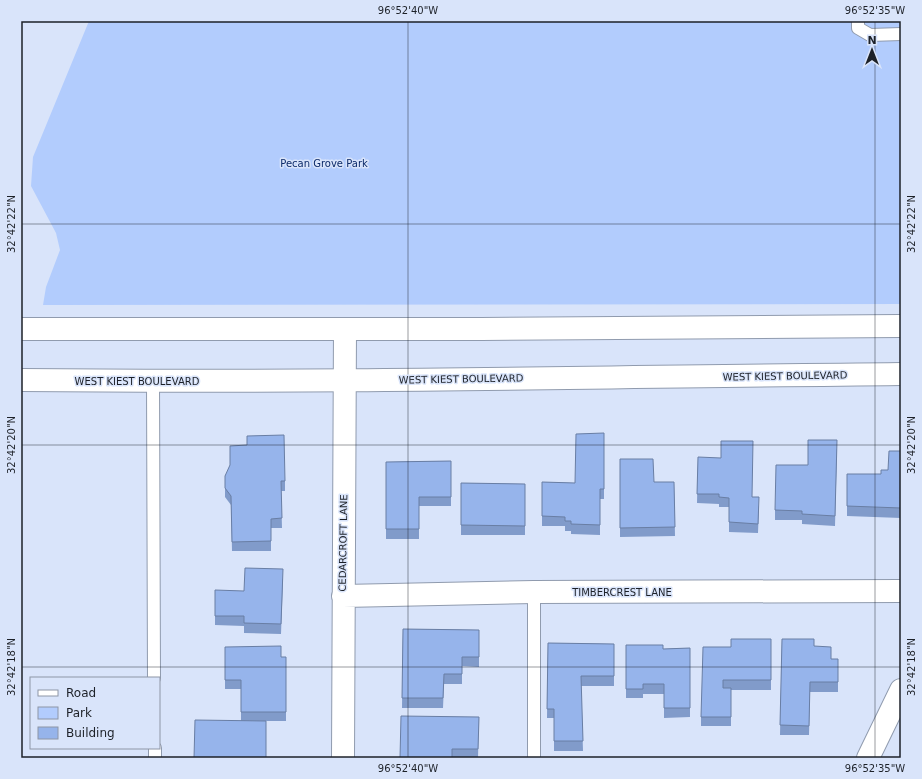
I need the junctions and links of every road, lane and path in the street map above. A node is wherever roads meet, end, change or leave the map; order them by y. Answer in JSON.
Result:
{"nodes":[{"id":1,"x":858,"y":21,"type":"edge"},
{"id":2,"x":901,"y":34,"type":"edge"},
{"id":3,"x":901,"y":326,"type":"edge"},
{"id":4,"x":21,"y":329,"type":"edge"},
{"id":5,"x":345,"y":329,"type":"junction"},
{"id":6,"x":901,"y":374,"type":"edge"},
{"id":7,"x":21,"y":380,"type":"edge"},
{"id":8,"x":345,"y":381,"type":"junction"},
{"id":9,"x":153,"y":382,"type":"junction"},
{"id":10,"x":901,"y":591,"type":"edge"},
{"id":11,"x":534,"y":592,"type":"junction"},
{"id":12,"x":343,"y":596,"type":"junction"},
{"id":13,"x":154,"y":677,"type":"edge"},
{"id":14,"x":901,"y":690,"type":"edge"},
{"id":15,"x":344,"y":758,"type":"edge"},
{"id":16,"x":534,"y":758,"type":"edge"},
{"id":17,"x":868,"y":758,"type":"edge"}],
"edges":[{"from":1,"to":2,"type":"lane"},
{"from":3,"to":5,"type":"main road"},
{"from":4,"to":5,"type":"main road"},
{"from":5,"to":8,"type":"main road","name":"CEDARCROFT LANE"},
{"from":6,"to":8,"type":"main road","name":"WEST KIEST BOULEVARD"},
{"from":7,"to":9,"type":"main road","name":"WEST KIEST BOULEVARD"},
{"from":8,"to":9,"type":"main road","name":"WEST KIEST BOULEVARD"},
{"from":8,"to":12,"type":"main road","name":"CEDARCROFT LANE"},
{"from":9,"to":13,"type":"lane"},
{"from":10,"to":11,"type":"main road","name":"TIMBERCREST LANE"},
{"from":11,"to":12,"type":"main road","name":"TIMBERCREST LANE"},
{"from":11,"to":16,"type":"lane"},
{"from":12,"to":15,"type":"main road","name":"CEDARCROFT LANE"},
{"from":14,"to":17,"type":"main road"}]}
